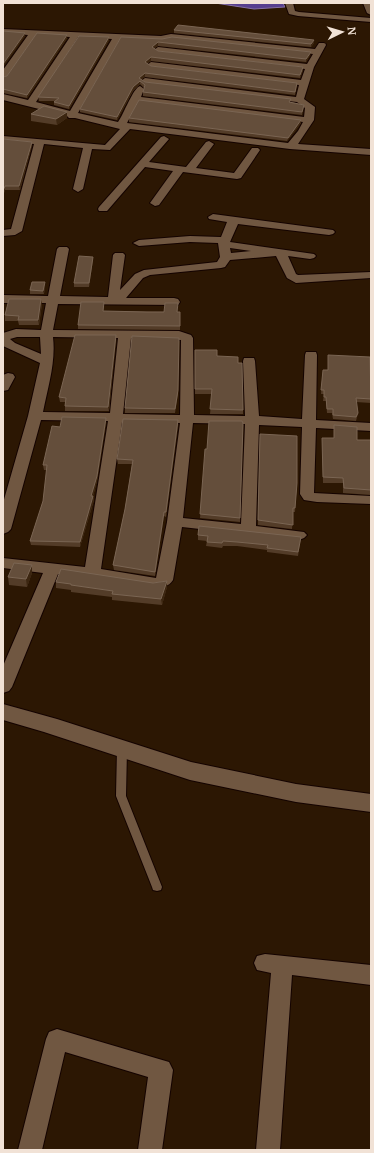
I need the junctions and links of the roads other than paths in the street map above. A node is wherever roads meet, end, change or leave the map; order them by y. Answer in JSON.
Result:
{"nodes":[{"id":1,"x":289,"y":3,"type":"edge"},
{"id":2,"x":367,"y":3,"type":"edge"},
{"id":3,"x":371,"y":13,"type":"edge"},
{"id":4,"x":371,"y":20,"type":"edge"},
{"id":5,"x":3,"y":31,"type":"edge"},
{"id":6,"x":33,"y":33,"type":"junction"},
{"id":7,"x":75,"y":35,"type":"junction"},
{"id":8,"x":117,"y":37,"type":"junction"},
{"id":9,"x":162,"y":39,"type":"junction"},
{"id":10,"x":158,"y":50,"type":"junction"},
{"id":11,"x":151,"y":65,"type":"junction"},
{"id":12,"x":310,"y":67,"type":"junction"},
{"id":13,"x":3,"y":76,"type":"edge"},
{"id":14,"x":145,"y":81,"type":"junction"},
{"id":15,"x":304,"y":83,"type":"junction"},
{"id":16,"x":3,"y":97,"type":"edge"},
{"id":17,"x":136,"y":99,"type":"junction"},
{"id":18,"x":299,"y":100,"type":"junction"},
{"id":19,"x":30,"y":104,"type":"junction"},
{"id":20,"x":72,"y":116,"type":"junction"},
{"id":21,"x":309,"y":120,"type":"junction"},
{"id":22,"x":123,"y":126,"type":"junction"},
{"id":23,"x":205,"y":126,"type":"edge"},
{"id":24,"x":284,"y":135,"type":"edge"},
{"id":25,"x":300,"y":137,"type":"junction"},
{"id":26,"x":3,"y":139,"type":"edge"},
{"id":27,"x":164,"y":139,"type":"junction"},
{"id":28,"x":40,"y":141,"type":"junction"},
{"id":29,"x":209,"y":144,"type":"junction"},
{"id":30,"x":88,"y":146,"type":"junction"},
{"id":31,"x":290,"y":146,"type":"junction"},
{"id":32,"x":255,"y":150,"type":"junction"},
{"id":33,"x":371,"y":152,"type":"edge"},
{"id":34,"x":296,"y":155,"type":"dead end"},
{"id":35,"x":142,"y":164,"type":"junction"},
{"id":36,"x":185,"y":170,"type":"junction"},
{"id":37,"x":78,"y":188,"type":"dead end"},
{"id":38,"x":155,"y":203,"type":"dead end"},
{"id":39,"x":103,"y":209,"type":"dead end"},
{"id":40,"x":213,"y":216,"type":"dead end"},
{"id":41,"x":234,"y":220,"type":"junction"},
{"id":42,"x":329,"y":232,"type":"dead end"},
{"id":43,"x":3,"y":233,"type":"edge"},
{"id":44,"x":224,"y":242,"type":"junction"},
{"id":45,"x":139,"y":243,"type":"dead end"},
{"id":46,"x":63,"y":249,"type":"dead end"},
{"id":47,"x":280,"y":252,"type":"junction"},
{"id":48,"x":119,"y":255,"type":"dead end"},
{"id":49,"x":310,"y":256,"type":"dead end"},
{"id":50,"x":226,"y":257,"type":"junction"},
{"id":51,"x":371,"y":276,"type":"edge"},
{"id":52,"x":296,"y":279,"type":"junction"},
{"id":53,"x":134,"y":282,"type":"junction"},
{"id":54,"x":371,"y":285,"type":"edge"},
{"id":55,"x":3,"y":299,"type":"edge"},
{"id":56,"x":52,"y":299,"type":"junction"},
{"id":57,"x":115,"y":301,"type":"junction"},
{"id":58,"x":148,"y":301,"type":"junction"},
{"id":59,"x":174,"y":302,"type":"edge"},
{"id":60,"x":46,"y":334,"type":"junction"},
{"id":61,"x":125,"y":334,"type":"junction"},
{"id":62,"x":311,"y":355,"type":"dead end"},
{"id":63,"x":47,"y":361,"type":"junction"},
{"id":64,"x":248,"y":361,"type":"dead end"},
{"id":65,"x":35,"y":416,"type":"junction"},
{"id":66,"x":116,"y":417,"type":"junction"},
{"id":67,"x":187,"y":420,"type":"junction"},
{"id":68,"x":252,"y":420,"type":"junction"},
{"id":69,"x":302,"y":424,"type":"junction"},
{"id":70,"x":371,"y":427,"type":"edge"},
{"id":71,"x":371,"y":500,"type":"edge"},
{"id":72,"x":175,"y":522,"type":"junction"},
{"id":73,"x":3,"y":530,"type":"edge"},
{"id":74,"x":248,"y":530,"type":"junction"},
{"id":75,"x":299,"y":536,"type":"edge"},
{"id":76,"x":3,"y":563,"type":"edge"},
{"id":77,"x":53,"y":568,"type":"junction"},
{"id":78,"x":92,"y":573,"type":"junction"},
{"id":79,"x":3,"y":687,"type":"edge"},
{"id":80,"x":3,"y":712,"type":"edge"},
{"id":81,"x":122,"y":749,"type":"junction"},
{"id":82,"x":371,"y":803,"type":"edge"},
{"id":83,"x":157,"y":887,"type":"dead end"},
{"id":84,"x":371,"y":975,"type":"edge"},
{"id":85,"x":30,"y":1150,"type":"edge"},
{"id":86,"x":150,"y":1150,"type":"edge"},
{"id":87,"x":268,"y":1150,"type":"edge"}],
"edges":[{"from":1,"to":4,"type":"street"},
{"from":2,"to":3,"type":"street"},
{"from":5,"to":6,"type":"street"},
{"from":6,"to":7,"type":"street"},
{"from":6,"to":13,"type":"street"},
{"from":7,"to":8,"type":"street"},
{"from":7,"to":19,"type":"street"},
{"from":8,"to":9,"type":"street"},
{"from":8,"to":20,"type":"street"},
{"from":9,"to":10,"type":"street"},
{"from":9,"to":12,"type":"street"},
{"from":10,"to":11,"type":"street"},
{"from":10,"to":12,"type":"street"},
{"from":11,"to":14,"type":"street"},
{"from":11,"to":15,"type":"street"},
{"from":12,"to":15,"type":"street"},
{"from":14,"to":17,"type":"street"},
{"from":14,"to":18,"type":"street"},
{"from":15,"to":18,"type":"street"},
{"from":16,"to":19,"type":"street"},
{"from":17,"to":21,"type":"street"},
{"from":17,"to":22,"type":"street"},
{"from":18,"to":21,"type":"street"},
{"from":19,"to":20,"type":"street"},
{"from":20,"to":22,"type":"street"},
{"from":21,"to":25,"type":"street"},
{"from":22,"to":23,"type":"street"},
{"from":22,"to":27,"type":"street"},
{"from":22,"to":30,"type":"street"},
{"from":22,"to":31,"type":"street"},
{"from":24,"to":25,"type":"street"},
{"from":25,"to":31,"type":"street"},
{"from":26,"to":28,"type":"street"},
{"from":27,"to":29,"type":"street"},
{"from":27,"to":35,"type":"street"},
{"from":28,"to":30,"type":"street"},
{"from":28,"to":43,"type":"street"},
{"from":29,"to":32,"type":"street"},
{"from":29,"to":36,"type":"street"},
{"from":30,"to":37,"type":"street"},
{"from":31,"to":33,"type":"street"},
{"from":32,"to":34,"type":"street"},
{"from":32,"to":36,"type":"street"},
{"from":35,"to":36,"type":"street"},
{"from":35,"to":39,"type":"street"},
{"from":36,"to":38,"type":"street"},
{"from":40,"to":41,"type":"street"},
{"from":41,"to":42,"type":"street"},
{"from":41,"to":44,"type":"street"},
{"from":44,"to":45,"type":"street"},
{"from":44,"to":47,"type":"street"},
{"from":44,"to":50,"type":"street"},
{"from":46,"to":56,"type":"street"},
{"from":47,"to":49,"type":"street"},
{"from":47,"to":50,"type":"street"},
{"from":47,"to":52,"type":"street"},
{"from":48,"to":57,"type":"street"},
{"from":50,"to":53,"type":"street"},
{"from":51,"to":52,"type":"street"},
{"from":52,"to":54,"type":"street"},
{"from":53,"to":57,"type":"street"},
{"from":53,"to":58,"type":"street"},
{"from":55,"to":56,"type":"street"},
{"from":56,"to":57,"type":"street"},
{"from":56,"to":60,"type":"street"},
{"from":57,"to":58,"type":"street"},
{"from":58,"to":59,"type":"street"},
{"from":60,"to":61,"type":"street"},
{"from":60,"to":63,"type":"street"},
{"from":60,"to":63,"type":"street"},
{"from":61,"to":66,"type":"street"},
{"from":61,"to":67,"type":"street"},
{"from":62,"to":69,"type":"street"},
{"from":63,"to":65,"type":"street"},
{"from":64,"to":68,"type":"street"},
{"from":65,"to":66,"type":"street"},
{"from":65,"to":73,"type":"street"},
{"from":66,"to":67,"type":"street"},
{"from":66,"to":78,"type":"street"},
{"from":67,"to":68,"type":"street"},
{"from":67,"to":72,"type":"street"},
{"from":68,"to":69,"type":"street"},
{"from":68,"to":74,"type":"street"},
{"from":69,"to":70,"type":"street"},
{"from":69,"to":71,"type":"street"},
{"from":72,"to":74,"type":"street"},
{"from":72,"to":78,"type":"street"},
{"from":74,"to":75,"type":"street"},
{"from":76,"to":77,"type":"street"},
{"from":77,"to":78,"type":"street"},
{"from":77,"to":79,"type":"street"},
{"from":80,"to":81,"type":"street"},
{"from":81,"to":82,"type":"street"},
{"from":81,"to":83,"type":"lane"},
{"from":84,"to":87,"type":"street"},
{"from":85,"to":86,"type":"street"}]}
